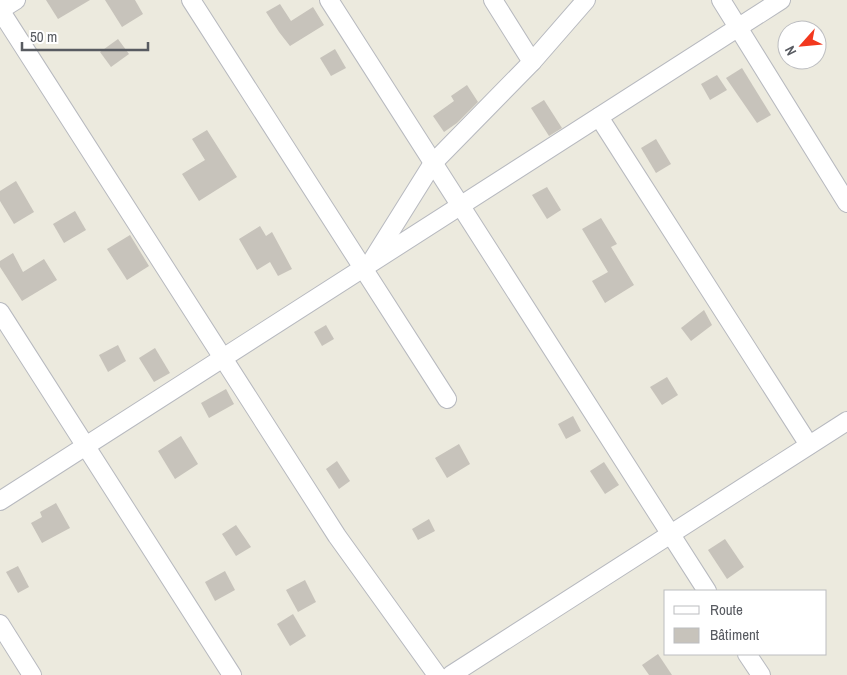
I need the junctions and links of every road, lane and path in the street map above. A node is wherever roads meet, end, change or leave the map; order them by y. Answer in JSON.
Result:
{"nodes":[{"id":1,"x":16,"y":0,"type":"edge"},
{"id":2,"x":191,"y":0,"type":"edge"},
{"id":3,"x":329,"y":0,"type":"edge"},
{"id":4,"x":493,"y":0,"type":"edge"},
{"id":5,"x":586,"y":0,"type":"edge"},
{"id":6,"x":721,"y":0,"type":"edge"},
{"id":7,"x":782,"y":0,"type":"edge"},
{"id":8,"x":0,"y":10,"type":"edge"},
{"id":9,"x":739,"y":27,"type":"junction"},
{"id":10,"x":532,"y":62,"type":"junction"},
{"id":11,"x":599,"y":117,"type":"junction"},
{"id":12,"x":433,"y":163,"type":"junction"},
{"id":13,"x":847,"y":203,"type":"edge"},
{"id":14,"x":461,"y":206,"type":"junction"},
{"id":15,"x":367,"y":266,"type":"junction"},
{"id":16,"x":0,"y":312,"type":"edge"},
{"id":17,"x":223,"y":358,"type":"junction"},
{"id":18,"x":447,"y":399,"type":"dead end"},
{"id":19,"x":847,"y":421,"type":"edge"},
{"id":20,"x":809,"y":445,"type":"junction"},
{"id":21,"x":86,"y":446,"type":"junction"},
{"id":22,"x":0,"y":501,"type":"edge"},
{"id":23,"x":671,"y":534,"type":"junction"},
{"id":24,"x":706,"y":590,"type":"edge"},
{"id":25,"x":0,"y":624,"type":"edge"},
{"id":26,"x":748,"y":655,"type":"edge"},
{"id":27,"x":32,"y":675,"type":"edge"},
{"id":28,"x":232,"y":675,"type":"edge"},
{"id":29,"x":437,"y":675,"type":"edge"},
{"id":30,"x":451,"y":675,"type":"edge"},
{"id":31,"x":761,"y":675,"type":"edge"}],
"edges":[{"from":1,"to":8,"type":"street"},
{"from":2,"to":15,"type":"street"},
{"from":3,"to":12,"type":"street"},
{"from":4,"to":10,"type":"street"},
{"from":5,"to":10,"type":"street"},
{"from":6,"to":9,"type":"street"},
{"from":7,"to":9,"type":"street"},
{"from":8,"to":17,"type":"street"},
{"from":9,"to":11,"type":"street"},
{"from":9,"to":13,"type":"street"},
{"from":10,"to":12,"type":"street"},
{"from":11,"to":14,"type":"street"},
{"from":11,"to":20,"type":"street"},
{"from":12,"to":14,"type":"street"},
{"from":12,"to":15,"type":"street"},
{"from":14,"to":15,"type":"street"},
{"from":14,"to":23,"type":"street"},
{"from":15,"to":17,"type":"street"},
{"from":15,"to":18,"type":"street"},
{"from":16,"to":21,"type":"street"},
{"from":17,"to":21,"type":"street"},
{"from":17,"to":29,"type":"street"},
{"from":19,"to":20,"type":"street"},
{"from":20,"to":23,"type":"street"},
{"from":21,"to":22,"type":"street"},
{"from":21,"to":28,"type":"street"},
{"from":23,"to":24,"type":"street"},
{"from":23,"to":30,"type":"street"},
{"from":25,"to":27,"type":"street"},
{"from":26,"to":31,"type":"street"}]}
